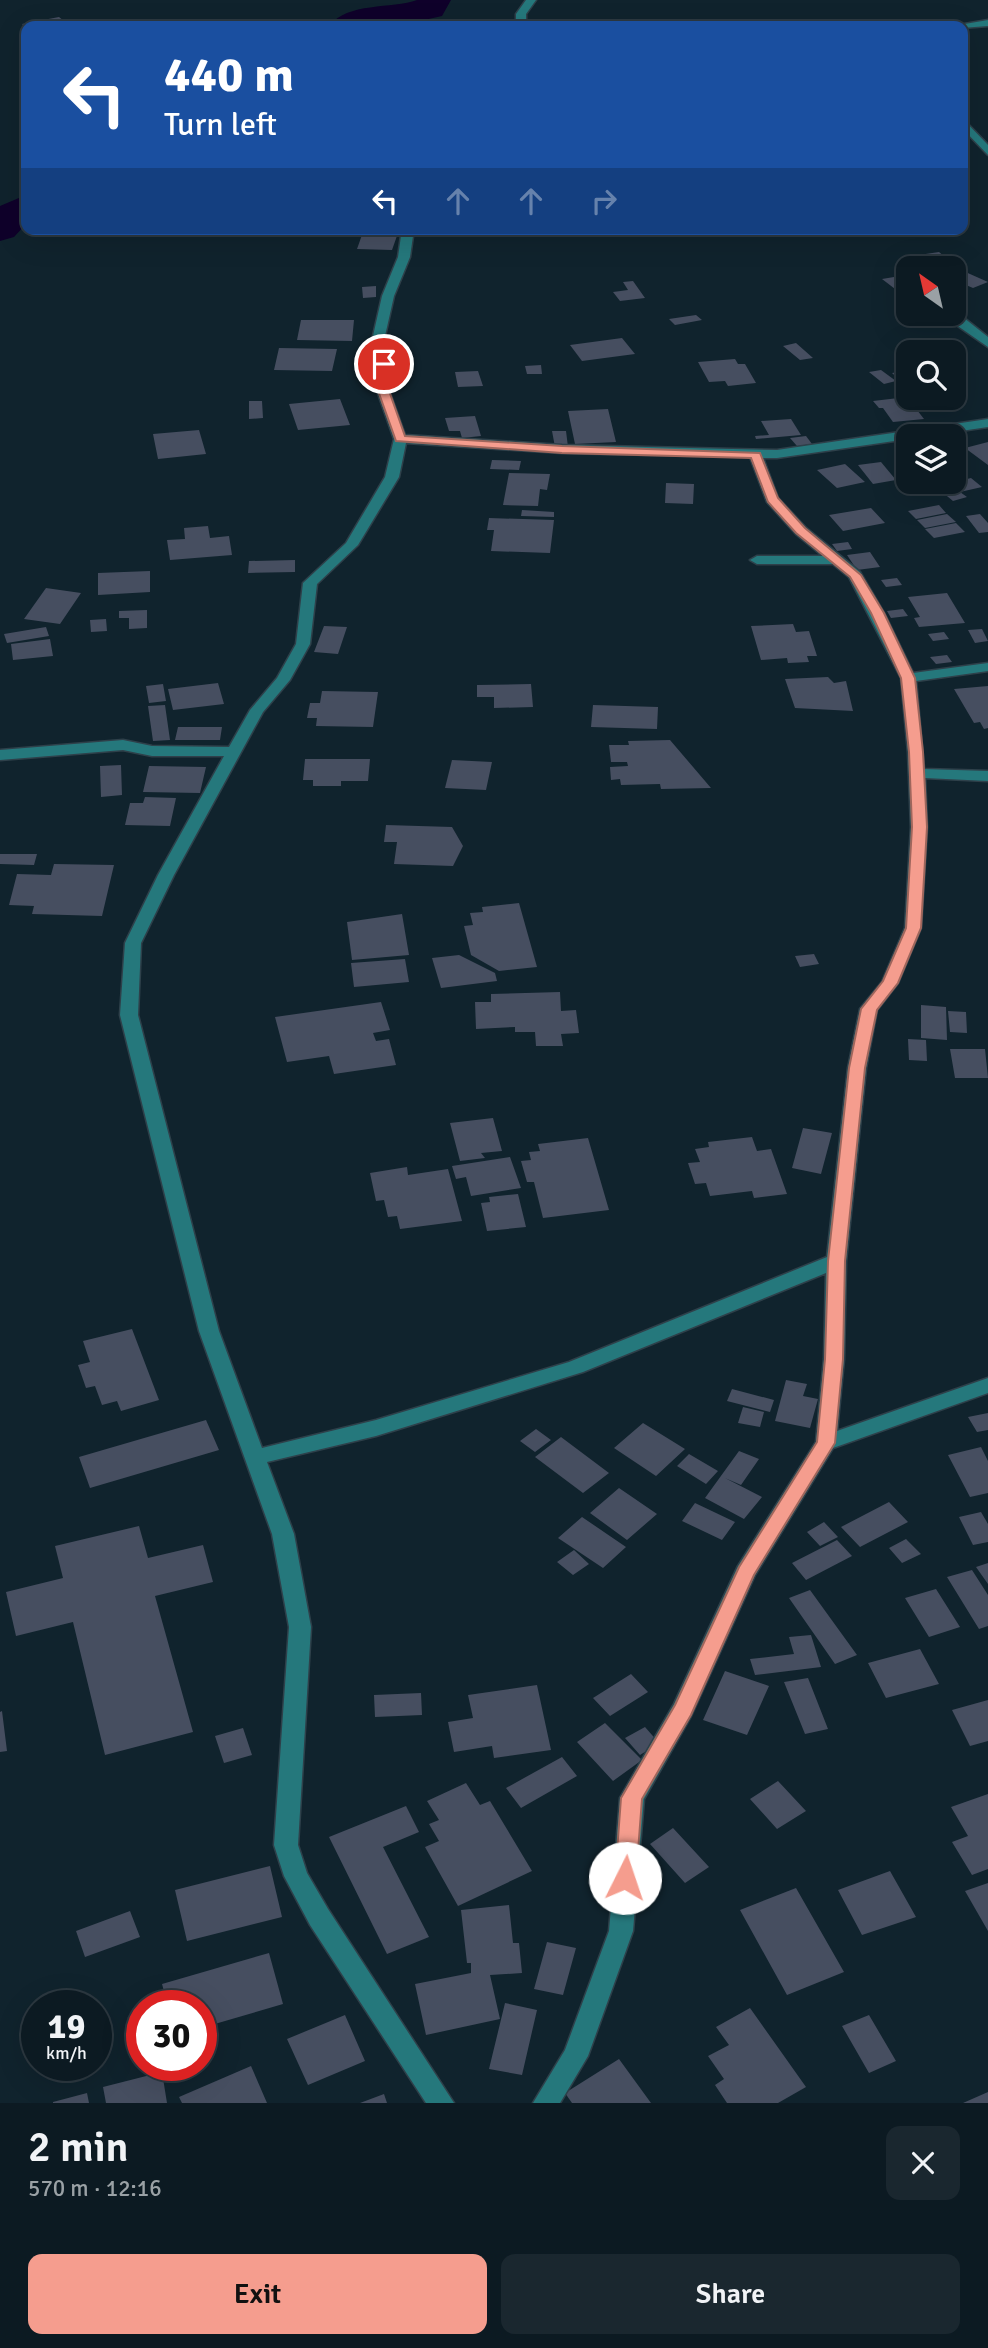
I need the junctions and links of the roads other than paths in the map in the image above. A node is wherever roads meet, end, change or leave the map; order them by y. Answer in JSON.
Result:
{"nodes":[{"id":1,"x":531,"y":0,"type":"edge"},
{"id":2,"x":521,"y":21,"type":"edge"},
{"id":3,"x":988,"y":23,"type":"edge"},
{"id":4,"x":968,"y":25,"type":"edge"},
{"id":5,"x":968,"y":128,"type":"edge"},
{"id":6,"x":988,"y":152,"type":"edge"},
{"id":7,"x":407,"y":235,"type":"edge"},
{"id":8,"x":966,"y":326,"type":"edge"},
{"id":9,"x":988,"y":343,"type":"edge"},
{"id":10,"x":988,"y":422,"type":"edge"},
{"id":11,"x":400,"y":439,"type":"junction"},
{"id":12,"x":756,"y":455,"type":"junction"},
{"id":13,"x":757,"y":560,"type":"dead end"},
{"id":14,"x":835,"y":560,"type":"junction"},
{"id":15,"x":988,"y":667,"type":"edge"},
{"id":16,"x":908,"y":678,"type":"junction"},
{"id":17,"x":236,"y":752,"type":"junction"},
{"id":18,"x":0,"y":755,"type":"edge"},
{"id":19,"x":917,"y":773,"type":"junction"},
{"id":20,"x":988,"y":776,"type":"edge"},
{"id":21,"x":836,"y":1261,"type":"junction"},
{"id":22,"x":988,"y":1385,"type":"edge"},
{"id":23,"x":826,"y":1443,"type":"junction"},
{"id":24,"x":255,"y":1457,"type":"junction"},
{"id":25,"x":441,"y":2103,"type":"edge"},
{"id":26,"x":546,"y":2103,"type":"edge"}],
"edges":[{"from":1,"to":2,"type":"street"},
{"from":3,"to":4,"type":"street"},
{"from":5,"to":6,"type":"street"},
{"from":7,"to":11,"type":"street"},
{"from":8,"to":9,"type":"street"},
{"from":10,"to":12,"type":"street"},
{"from":11,"to":12,"type":"street"},
{"from":11,"to":17,"type":"street"},
{"from":12,"to":14,"type":"street"},
{"from":13,"to":14,"type":"street"},
{"from":14,"to":16,"type":"street"},
{"from":15,"to":16,"type":"street"},
{"from":16,"to":19,"type":"street"},
{"from":17,"to":18,"type":"street"},
{"from":17,"to":24,"type":"street"},
{"from":19,"to":20,"type":"street"},
{"from":19,"to":21,"type":"street"},
{"from":21,"to":23,"type":"street"},
{"from":21,"to":24,"type":"street"},
{"from":22,"to":23,"type":"street"},
{"from":23,"to":26,"type":"street"},
{"from":24,"to":25,"type":"street"}]}
